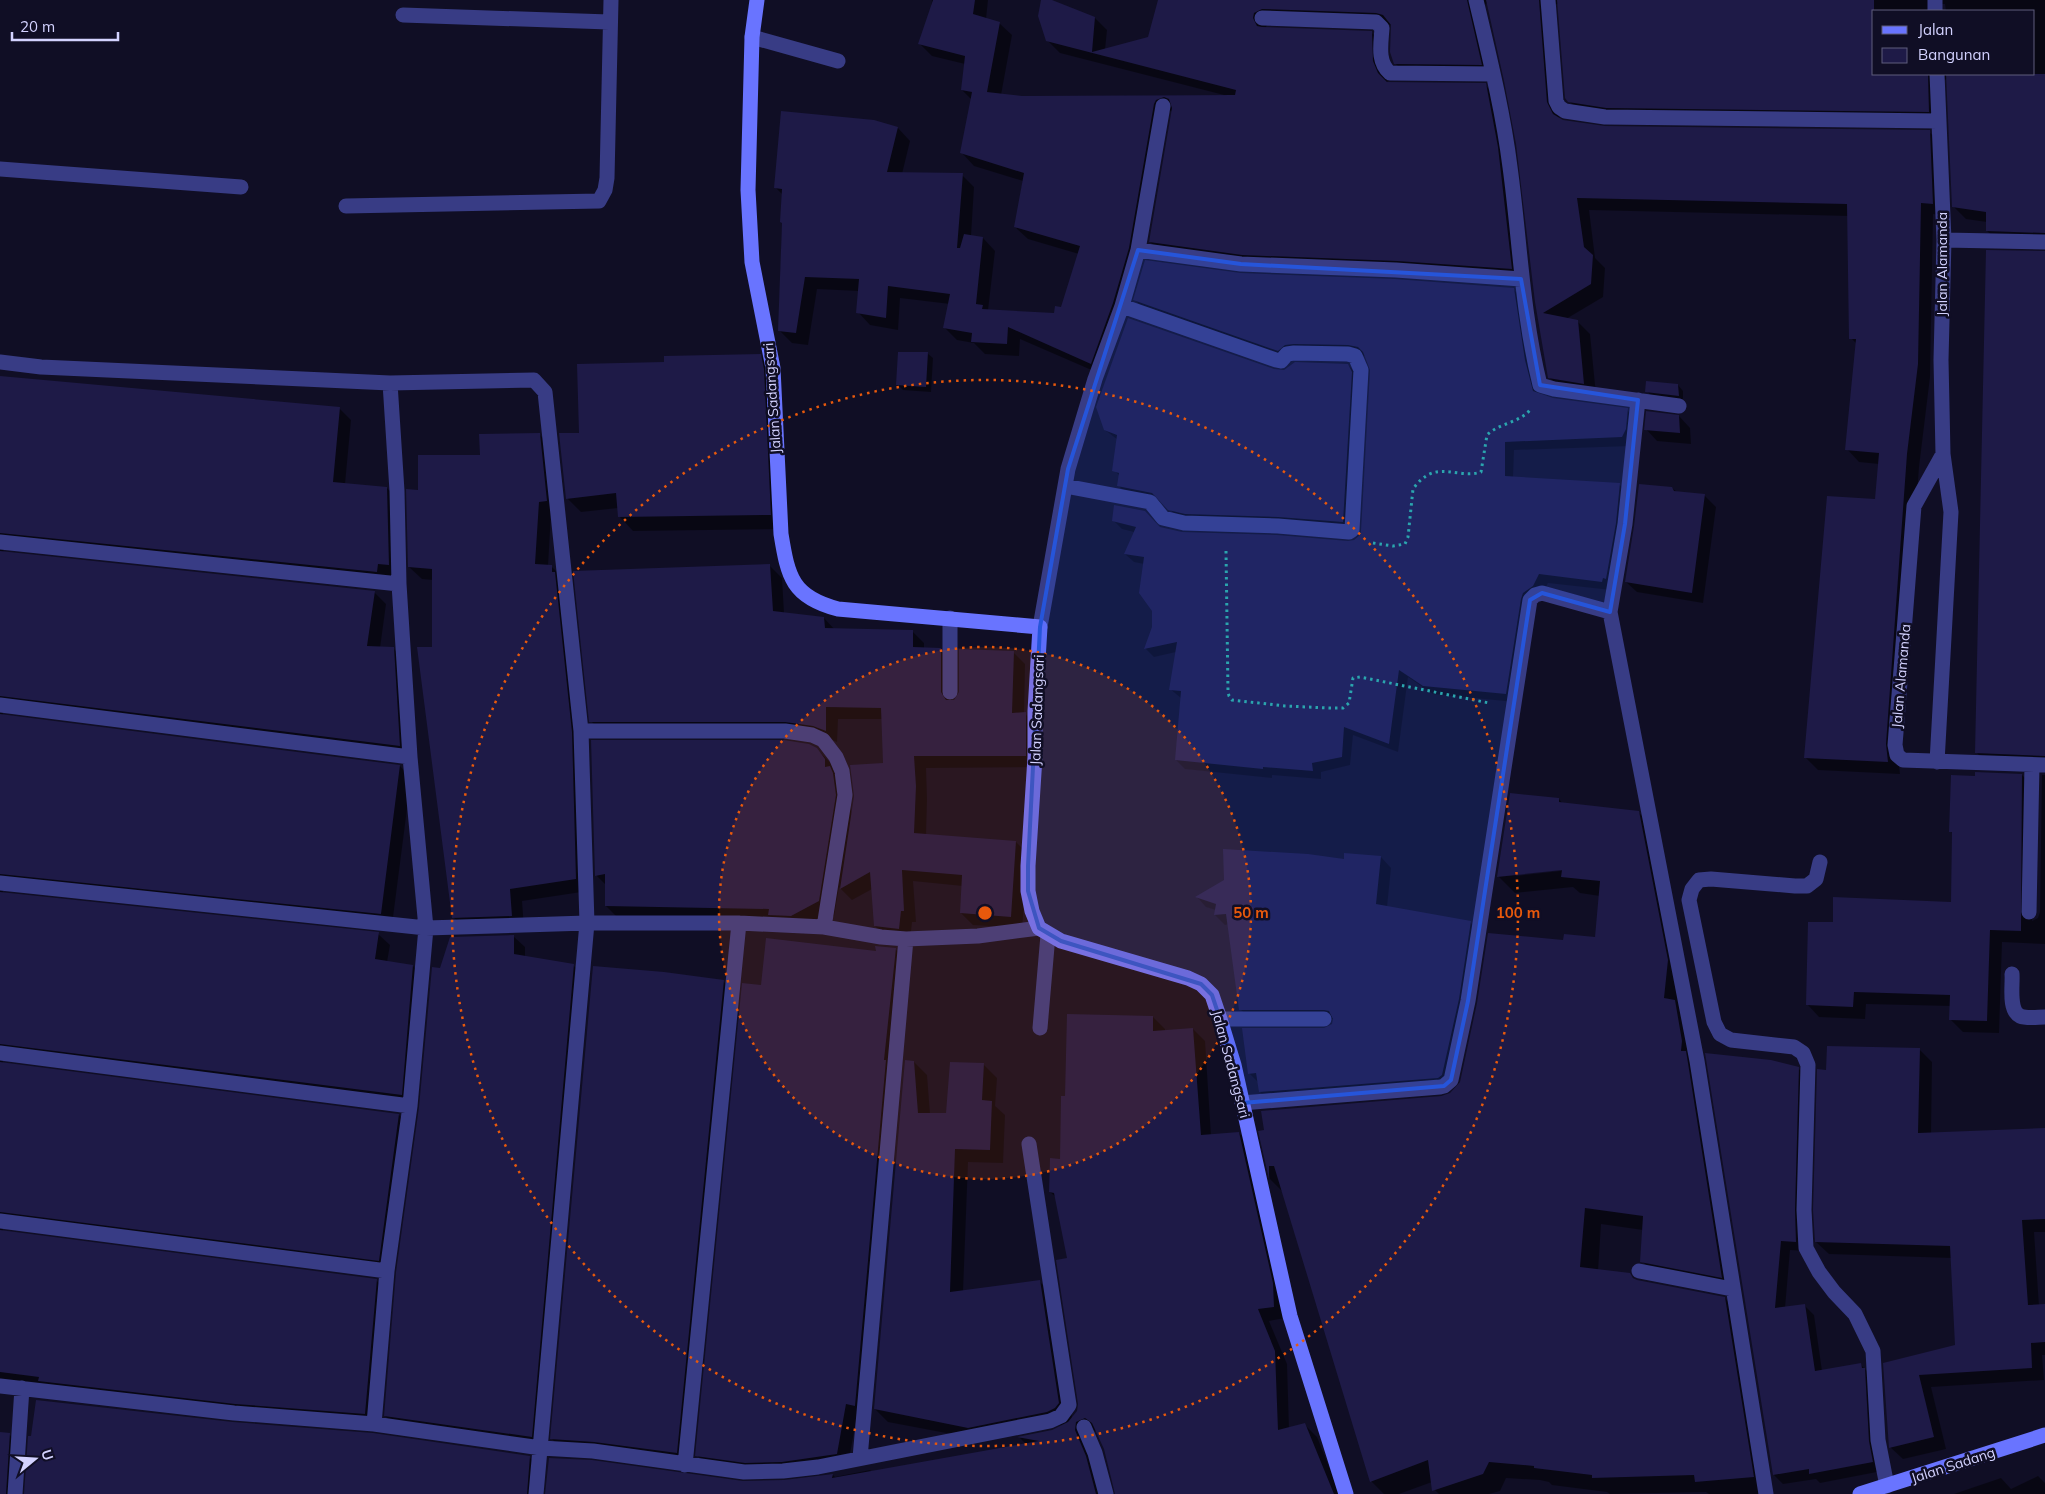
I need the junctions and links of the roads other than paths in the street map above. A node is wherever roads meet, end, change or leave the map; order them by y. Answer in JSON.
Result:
{"nodes":[{"id":1,"x":610,"y":0,"type":"edge"},
{"id":2,"x":757,"y":0,"type":"edge"},
{"id":3,"x":1476,"y":0,"type":"edge"},
{"id":4,"x":1548,"y":0,"type":"edge"},
{"id":5,"x":403,"y":15,"type":"dead end"},
{"id":6,"x":1262,"y":18,"type":"dead end"},
{"id":7,"x":609,"y":22,"type":"junction"},
{"id":8,"x":752,"y":37,"type":"junction"},
{"id":9,"x":838,"y":61,"type":"dead end"},
{"id":10,"x":1493,"y":74,"type":"junction"},
{"id":11,"x":1937,"y":75,"type":"edge"},
{"id":12,"x":1163,"y":106,"type":"dead end"},
{"id":13,"x":1938,"y":121,"type":"junction"},
{"id":14,"x":0,"y":169,"type":"edge"},
{"id":15,"x":240,"y":187,"type":"dead end"},
{"id":16,"x":346,"y":206,"type":"dead end"},
{"id":17,"x":1944,"y":240,"type":"junction"},
{"id":18,"x":2045,"y":242,"type":"edge"},
{"id":19,"x":1138,"y":250,"type":"junction"},
{"id":20,"x":1521,"y":279,"type":"junction"},
{"id":21,"x":1122,"y":306,"type":"junction"},
{"id":22,"x":0,"y":362,"type":"edge"},
{"id":23,"x":390,"y":383,"type":"junction"},
{"id":24,"x":1638,"y":400,"type":"junction"},
{"id":25,"x":1679,"y":406,"type":"dead end"},
{"id":26,"x":1943,"y":454,"type":"junction"},
{"id":27,"x":1065,"y":486,"type":"junction"},
{"id":28,"x":0,"y":542,"type":"edge"},
{"id":29,"x":399,"y":584,"type":"junction"},
{"id":30,"x":1610,"y":612,"type":"junction"},
{"id":31,"x":950,"y":618,"type":"junction"},
{"id":32,"x":1040,"y":627,"type":"junction"},
{"id":33,"x":950,"y":692,"type":"dead end"},
{"id":34,"x":0,"y":705,"type":"edge"},
{"id":35,"x":581,"y":731,"type":"junction"},
{"id":36,"x":410,"y":757,"type":"junction"},
{"id":37,"x":1937,"y":762,"type":"junction"},
{"id":38,"x":2038,"y":765,"type":"edge"},
{"id":39,"x":1820,"y":862,"type":"dead end"},
{"id":40,"x":0,"y":883,"type":"edge"},
{"id":41,"x":2029,"y":912,"type":"dead end"},
{"id":42,"x":588,"y":923,"type":"junction"},
{"id":43,"x":739,"y":923,"type":"junction"},
{"id":44,"x":824,"y":927,"type":"junction"},
{"id":45,"x":426,"y":928,"type":"junction"},
{"id":46,"x":1044,"y":931,"type":"junction"},
{"id":47,"x":906,"y":939,"type":"junction"},
{"id":48,"x":2012,"y":974,"type":"dead end"},
{"id":49,"x":2045,"y":1016,"type":"edge"},
{"id":50,"x":1220,"y":1019,"type":"junction"},
{"id":51,"x":1324,"y":1019,"type":"dead end"},
{"id":52,"x":1040,"y":1028,"type":"dead end"},
{"id":53,"x":0,"y":1053,"type":"edge"},
{"id":54,"x":1242,"y":1103,"type":"junction"},
{"id":55,"x":410,"y":1106,"type":"junction"},
{"id":56,"x":1028,"y":1144,"type":"dead end"},
{"id":57,"x":0,"y":1221,"type":"edge"},
{"id":58,"x":387,"y":1271,"type":"junction"},
{"id":59,"x":1639,"y":1271,"type":"dead end"},
{"id":60,"x":1732,"y":1290,"type":"junction"},
{"id":61,"x":0,"y":1386,"type":"edge"},
{"id":62,"x":22,"y":1388,"type":"junction"},
{"id":63,"x":374,"y":1424,"type":"junction"},
{"id":64,"x":1084,"y":1427,"type":"dead end"},
{"id":65,"x":2045,"y":1435,"type":"edge"},
{"id":66,"x":541,"y":1448,"type":"junction"},
{"id":67,"x":860,"y":1458,"type":"junction"},
{"id":68,"x":685,"y":1465,"type":"junction"},
{"id":69,"x":1887,"y":1486,"type":"junction"},
{"id":70,"x":14,"y":1494,"type":"edge"},
{"id":71,"x":536,"y":1494,"type":"edge"},
{"id":72,"x":1106,"y":1494,"type":"edge"},
{"id":73,"x":1346,"y":1494,"type":"edge"},
{"id":74,"x":1766,"y":1494,"type":"edge"},
{"id":75,"x":1860,"y":1494,"type":"edge"}],
"edges":[{"from":1,"to":7,"type":"street"},
{"from":2,"to":8,"type":"street","name":"Jalan Sadangsari"},
{"from":3,"to":10,"type":"street"},
{"from":4,"to":13,"type":"street"},
{"from":5,"to":7,"type":"street"},
{"from":6,"to":10,"type":"street"},
{"from":7,"to":16,"type":"street"},
{"from":8,"to":9,"type":"street"},
{"from":8,"to":31,"type":"street","name":"Jalan Sadangsari"},
{"from":10,"to":20,"type":"street"},
{"from":11,"to":13,"type":"street","name":"Jalan Alamanda"},
{"from":12,"to":19,"type":"street"},
{"from":13,"to":17,"type":"street","name":"Jalan Alamanda"},
{"from":14,"to":15,"type":"street"},
{"from":17,"to":18,"type":"street"},
{"from":17,"to":26,"type":"street","name":"Jalan Alamanda"},
{"from":19,"to":20,"type":"street"},
{"from":19,"to":21,"type":"street"},
{"from":20,"to":24,"type":"street"},
{"from":21,"to":27,"type":"street"},
{"from":21,"to":27,"type":"street"},
{"from":22,"to":23,"type":"street"},
{"from":23,"to":29,"type":"street"},
{"from":23,"to":35,"type":"street"},
{"from":24,"to":25,"type":"street"},
{"from":24,"to":30,"type":"street"},
{"from":26,"to":37,"type":"street","name":"Jalan Alamanda"},
{"from":26,"to":37,"type":"street","name":"Jalan Alamanda"},
{"from":27,"to":32,"type":"street"},
{"from":28,"to":29,"type":"street"},
{"from":29,"to":36,"type":"street"},
{"from":30,"to":54,"type":"street"},
{"from":30,"to":60,"type":"street"},
{"from":31,"to":32,"type":"street","name":"Jalan Sadangsari"},
{"from":31,"to":33,"type":"street"},
{"from":32,"to":46,"type":"street","name":"Jalan Sadangsari"},
{"from":34,"to":36,"type":"street"},
{"from":35,"to":42,"type":"street"},
{"from":35,"to":44,"type":"street"},
{"from":36,"to":45,"type":"street"},
{"from":37,"to":38,"type":"street"},
{"from":38,"to":41,"type":"street"},
{"from":39,"to":69,"type":"street"},
{"from":40,"to":45,"type":"street"},
{"from":42,"to":43,"type":"street"},
{"from":42,"to":45,"type":"street"},
{"from":42,"to":66,"type":"street"},
{"from":43,"to":44,"type":"street"},
{"from":43,"to":68,"type":"street"},
{"from":44,"to":47,"type":"street"},
{"from":45,"to":55,"type":"street"},
{"from":46,"to":47,"type":"street"},
{"from":46,"to":50,"type":"street","name":"Jalan Sadangsari"},
{"from":46,"to":52,"type":"street"},
{"from":47,"to":67,"type":"street"},
{"from":48,"to":49,"type":"street"},
{"from":50,"to":51,"type":"street"},
{"from":50,"to":54,"type":"street","name":"Jalan Sadangsari"},
{"from":53,"to":55,"type":"street"},
{"from":54,"to":73,"type":"street","name":"Jalan Sadangsari"},
{"from":55,"to":58,"type":"street"},
{"from":56,"to":67,"type":"street"},
{"from":57,"to":58,"type":"street"},
{"from":58,"to":63,"type":"street"},
{"from":59,"to":60,"type":"street"},
{"from":60,"to":74,"type":"street"},
{"from":61,"to":62,"type":"street"},
{"from":62,"to":63,"type":"street"},
{"from":62,"to":70,"type":"street"},
{"from":63,"to":66,"type":"street"},
{"from":64,"to":72,"type":"street"},
{"from":65,"to":69,"type":"street","name":"Jalan Sadang"},
{"from":66,"to":68,"type":"street"},
{"from":66,"to":71,"type":"street"},
{"from":67,"to":68,"type":"street"},
{"from":69,"to":75,"type":"street","name":"Jalan Sadang"}]}
